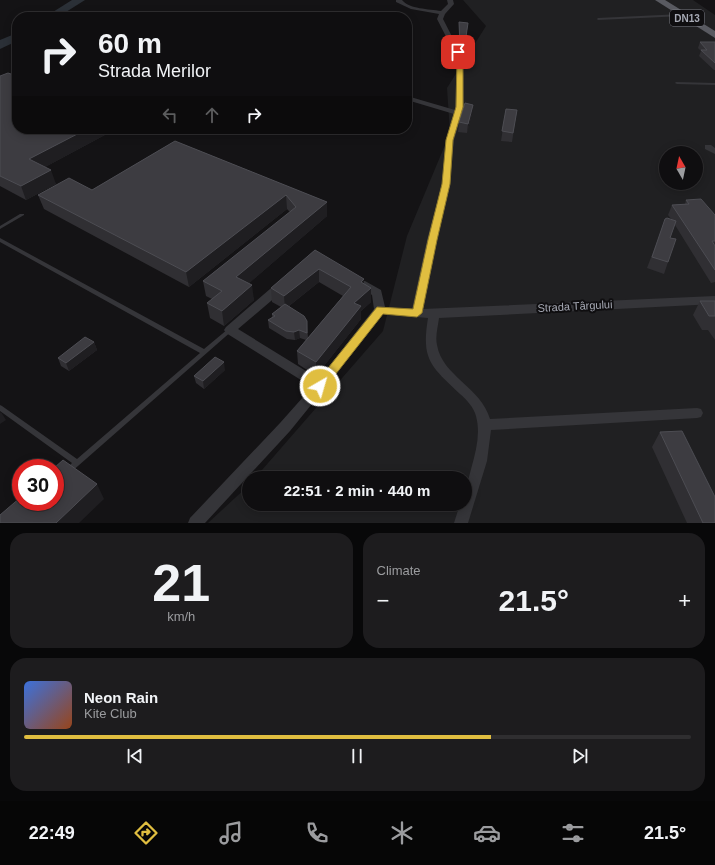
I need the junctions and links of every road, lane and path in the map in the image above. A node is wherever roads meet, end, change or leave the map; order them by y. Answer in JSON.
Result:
{"nodes":[{"id":1,"x":398,"y":0,"type":"edge"},
{"id":2,"x":450,"y":0,"type":"edge"},
{"id":3,"x":659,"y":0,"type":"edge"},
{"id":4,"x":442,"y":13,"type":"junction"},
{"id":5,"x":682,"y":15,"type":"junction"},
{"id":6,"x":598,"y":20,"type":"dead end"},
{"id":7,"x":715,"y":36,"type":"edge"},
{"id":8,"x":677,"y":83,"type":"dead end"},
{"id":9,"x":715,"y":84,"type":"edge"},
{"id":10,"x":412,"y":99,"type":"edge"},
{"id":11,"x":458,"y":113,"type":"junction"},
{"id":12,"x":22,"y":215,"type":"dead end"},
{"id":13,"x":0,"y":228,"type":"edge"},
{"id":14,"x":0,"y":240,"type":"edge"},
{"id":15,"x":352,"y":278,"type":"edge"},
{"id":16,"x":289,"y":279,"type":"edge"},
{"id":17,"x":715,"y":300,"type":"edge"},
{"id":18,"x":380,"y":310,"type":"junction"},
{"id":19,"x":417,"y":313,"type":"junction"},
{"id":20,"x":434,"y":314,"type":"junction"},
{"id":21,"x":230,"y":330,"type":"junction"},
{"id":22,"x":204,"y":352,"type":"junction"},
{"id":23,"x":320,"y":386,"type":"junction"},
{"id":24,"x":0,"y":408,"type":"edge"},
{"id":25,"x":697,"y":413,"type":"dead end"},
{"id":26,"x":485,"y":425,"type":"junction"},
{"id":27,"x":77,"y":463,"type":"junction"},
{"id":28,"x":64,"y":474,"type":"edge"},
{"id":29,"x":195,"y":523,"type":"edge"},
{"id":30,"x":461,"y":523,"type":"edge"}],
"edges":[{"from":1,"to":4,"type":"street"},
{"from":2,"to":4,"type":"street"},
{"from":3,"to":5,"type":"highway","number":"DN13"},
{"from":4,"to":11,"type":"street"},
{"from":5,"to":6,"type":"lane"},
{"from":5,"to":7,"type":"highway","number":"DN13"},
{"from":8,"to":9,"type":"lane"},
{"from":10,"to":11,"type":"street"},
{"from":11,"to":19,"type":"street"},
{"from":12,"to":13,"type":"lane"},
{"from":14,"to":22,"type":"lane"},
{"from":15,"to":18,"type":"street"},
{"from":16,"to":21,"type":"street"},
{"from":17,"to":20,"type":"street","name":"Strada Târgului"},
{"from":18,"to":19,"type":"street","name":"Strada Târgului"},
{"from":18,"to":23,"type":"street"},
{"from":19,"to":20,"type":"street","name":"Strada Târgului"},
{"from":20,"to":26,"type":"street"},
{"from":21,"to":22,"type":"lane"},
{"from":21,"to":23,"type":"street"},
{"from":22,"to":27,"type":"lane"},
{"from":23,"to":29,"type":"street"},
{"from":24,"to":27,"type":"lane"},
{"from":25,"to":26,"type":"street"},
{"from":26,"to":30,"type":"street"},
{"from":27,"to":28,"type":"lane"}]}
